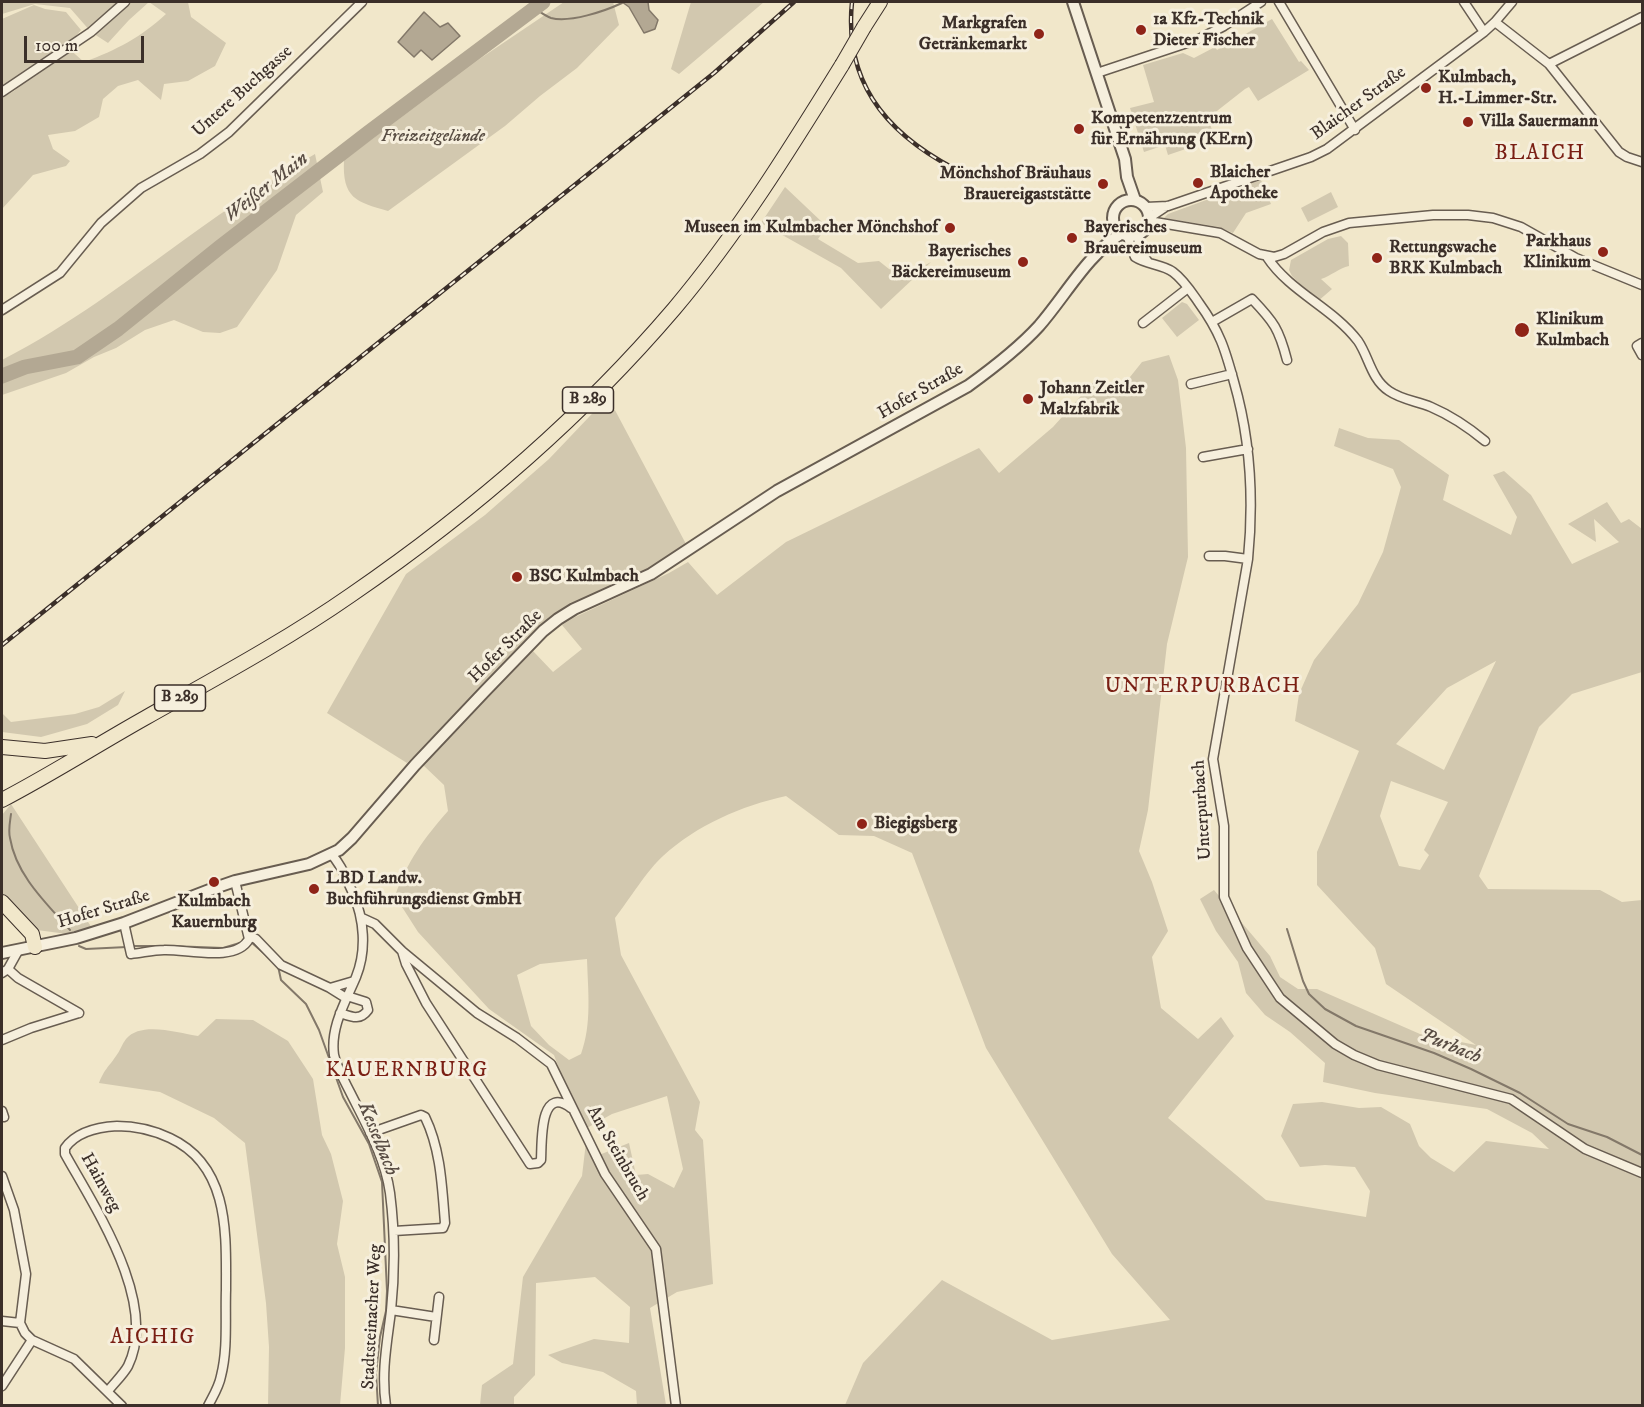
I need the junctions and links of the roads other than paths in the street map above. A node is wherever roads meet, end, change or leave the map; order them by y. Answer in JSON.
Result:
{"nodes":[{"id":1,"x":125,"y":2,"type":"edge"},
{"id":2,"x":362,"y":2,"type":"edge"},
{"id":3,"x":880,"y":2,"type":"edge"},
{"id":4,"x":1073,"y":2,"type":"edge"},
{"id":5,"x":1262,"y":2,"type":"edge"},
{"id":6,"x":1279,"y":2,"type":"edge"},
{"id":7,"x":1464,"y":2,"type":"edge"},
{"id":8,"x":1512,"y":2,"type":"edge"},
{"id":9,"x":1640,"y":21,"type":"edge"},
{"id":10,"x":1495,"y":22,"type":"junction"},
{"id":11,"x":1484,"y":32,"type":"junction"},
{"id":12,"x":1549,"y":63,"type":"junction"},
{"id":13,"x":1097,"y":73,"type":"junction"},
{"id":14,"x":2,"y":92,"type":"edge"},
{"id":15,"x":1355,"y":130,"type":"junction"},
{"id":16,"x":1642,"y":162,"type":"edge"},
{"id":17,"x":1127,"y":177,"type":"junction"},
{"id":18,"x":1136,"y":200,"type":"junction"},
{"id":19,"x":1122,"y":202,"type":"junction"},
{"id":20,"x":1148,"y":215,"type":"junction"},
{"id":21,"x":1121,"y":231,"type":"junction"},
{"id":22,"x":1139,"y":234,"type":"junction"},
{"id":23,"x":1267,"y":256,"type":"junction"},
{"id":24,"x":1148,"y":263,"type":"junction"},
{"id":25,"x":1642,"y":285,"type":"edge"},
{"id":26,"x":1188,"y":288,"type":"junction"},
{"id":27,"x":2,"y":310,"type":"edge"},
{"id":28,"x":1212,"y":322,"type":"junction"},
{"id":29,"x":1143,"y":323,"type":"dead end"},
{"id":30,"x":1642,"y":343,"type":"edge"},
{"id":31,"x":1642,"y":355,"type":"edge"},
{"id":32,"x":1287,"y":360,"type":"dead end"},
{"id":33,"x":1232,"y":374,"type":"junction"},
{"id":34,"x":1191,"y":384,"type":"dead end"},
{"id":35,"x":1485,"y":441,"type":"dead end"},
{"id":36,"x":1248,"y":449,"type":"junction"},
{"id":37,"x":1203,"y":457,"type":"dead end"},
{"id":38,"x":1209,"y":556,"type":"dead end"},
{"id":39,"x":1248,"y":559,"type":"junction"},
{"id":40,"x":106,"y":741,"type":"junction"},
{"id":41,"x":2,"y":747,"type":"edge"},
{"id":42,"x":7,"y":798,"type":"edge"},
{"id":43,"x":2,"y":810,"type":"edge"},
{"id":44,"x":330,"y":854,"type":"junction"},
{"id":45,"x":235,"y":881,"type":"junction"},
{"id":46,"x":2,"y":902,"type":"edge"},
{"id":47,"x":362,"y":918,"type":"junction"},
{"id":48,"x":124,"y":923,"type":"junction"},
{"id":49,"x":248,"y":940,"type":"junction"},
{"id":50,"x":35,"y":947,"type":"junction"},
{"id":51,"x":18,"y":951,"type":"junction"},
{"id":52,"x":402,"y":951,"type":"junction"},
{"id":53,"x":2,"y":953,"type":"edge"},
{"id":54,"x":5,"y":971,"type":"edge"},
{"id":55,"x":354,"y":981,"type":"junction"},
{"id":56,"x":330,"y":988,"type":"junction"},
{"id":57,"x":347,"y":997,"type":"junction"},
{"id":58,"x":340,"y":1013,"type":"junction"},
{"id":59,"x":2,"y":1040,"type":"edge"},
{"id":60,"x":572,"y":1108,"type":"junction"},
{"id":61,"x":370,"y":1132,"type":"junction"},
{"id":62,"x":1642,"y":1173,"type":"edge"},
{"id":63,"x":2,"y":1176,"type":"edge"},
{"id":64,"x":394,"y":1231,"type":"junction"},
{"id":65,"x":439,"y":1297,"type":"dead end"},
{"id":66,"x":391,"y":1311,"type":"junction"},
{"id":67,"x":436,"y":1317,"type":"junction"},
{"id":68,"x":2,"y":1321,"type":"edge"},
{"id":69,"x":20,"y":1323,"type":"junction"},
{"id":70,"x":32,"y":1340,"type":"junction"},
{"id":71,"x":434,"y":1340,"type":"dead end"},
{"id":72,"x":2,"y":1386,"type":"edge"},
{"id":73,"x":108,"y":1391,"type":"junction"},
{"id":74,"x":122,"y":1406,"type":"edge"},
{"id":75,"x":208,"y":1406,"type":"edge"},
{"id":76,"x":386,"y":1406,"type":"edge"},
{"id":77,"x":676,"y":1406,"type":"edge"}],
"edges":[{"from":1,"to":14,"type":"street"},
{"from":2,"to":27,"type":"street","name":"Untere Buchgasse"},
{"from":3,"to":40,"type":"highway","number":"B 289","bridge":true},
{"from":4,"to":13,"type":"street"},
{"from":5,"to":13,"type":"street"},
{"from":6,"to":15,"type":"street"},
{"from":7,"to":11,"type":"street"},
{"from":8,"to":10,"type":"street","name":"Blaicher Straße"},
{"from":9,"to":12,"type":"street"},
{"from":10,"to":11,"type":"street","name":"Blaicher Straße"},
{"from":10,"to":12,"type":"street"},
{"from":11,"to":15,"type":"street","name":"Blaicher Straße"},
{"from":12,"to":16,"type":"street"},
{"from":13,"to":17,"type":"street"},
{"from":15,"to":20,"type":"street","name":"Blaicher Straße"},
{"from":17,"to":18,"type":"street"},
{"from":17,"to":19,"type":"street"},
{"from":18,"to":19,"type":"street"},
{"from":18,"to":20,"type":"street"},
{"from":19,"to":21,"type":"street"},
{"from":20,"to":22,"type":"street"},
{"from":20,"to":23,"type":"street"},
{"from":21,"to":22,"type":"street"},
{"from":21,"to":24,"type":"street"},
{"from":21,"to":44,"type":"street","name":"Hofer Straße"},
{"from":22,"to":24,"type":"street"},
{"from":23,"to":25,"type":"street"},
{"from":23,"to":35,"type":"street"},
{"from":24,"to":26,"type":"street"},
{"from":26,"to":28,"type":"street","name":"Unterpurbach"},
{"from":26,"to":29,"type":"street"},
{"from":28,"to":32,"type":"street"},
{"from":28,"to":33,"type":"street","name":"Unterpurbach"},
{"from":30,"to":31,"type":"street"},
{"from":33,"to":34,"type":"street"},
{"from":33,"to":36,"type":"street","name":"Unterpurbach"},
{"from":36,"to":37,"type":"street"},
{"from":36,"to":39,"type":"street","name":"Unterpurbach"},
{"from":38,"to":39,"type":"street"},
{"from":39,"to":62,"type":"street","name":"Unterpurbach"},
{"from":40,"to":41,"type":"highway"},
{"from":40,"to":42,"type":"highway","number":"B 289"},
{"from":42,"to":43,"type":"highway"},
{"from":44,"to":45,"type":"street","name":"Hofer Straße"},
{"from":44,"to":47,"type":"street"},
{"from":45,"to":48,"type":"street","name":"Hofer Straße"},
{"from":45,"to":49,"type":"street"},
{"from":46,"to":50,"type":"highway"},
{"from":47,"to":52,"type":"street","name":"Am Steinbruch"},
{"from":47,"to":55,"type":"street"},
{"from":48,"to":49,"type":"street"},
{"from":48,"to":50,"type":"street","name":"Hofer Straße"},
{"from":49,"to":56,"type":"street"},
{"from":50,"to":51,"type":"street","name":"Hofer Straße"},
{"from":51,"to":53,"type":"street","name":"Hofer Straße"},
{"from":51,"to":54,"type":"street"},
{"from":52,"to":60,"type":"street","name":"Am Steinbruch"},
{"from":52,"to":60,"type":"street","name":"Am Steinbruch"},
{"from":54,"to":59,"type":"street"},
{"from":55,"to":56,"type":"street"},
{"from":55,"to":57,"type":"street","name":"Stadtsteinacher Weg"},
{"from":56,"to":57,"type":"street"},
{"from":57,"to":58,"type":"street","name":"Stadtsteinacher Weg"},
{"from":57,"to":58,"type":"street"},
{"from":58,"to":61,"type":"street","name":"Stadtsteinacher Weg"},
{"from":60,"to":77,"type":"street","name":"Am Steinbruch"},
{"from":61,"to":64,"type":"street","name":"Stadtsteinacher Weg"},
{"from":61,"to":64,"type":"street","name":"Stadtsteinacher Weg"},
{"from":63,"to":69,"type":"street"},
{"from":64,"to":66,"type":"street","name":"Stadtsteinacher Weg"},
{"from":65,"to":67,"type":"street"},
{"from":66,"to":67,"type":"street"},
{"from":66,"to":76,"type":"street","name":"Stadtsteinacher Weg"},
{"from":67,"to":71,"type":"street"},
{"from":68,"to":69,"type":"street"},
{"from":69,"to":70,"type":"street"},
{"from":70,"to":72,"type":"street"},
{"from":70,"to":73,"type":"street"},
{"from":73,"to":74,"type":"street"},
{"from":73,"to":75,"type":"street","name":"Hainweg"}]}
